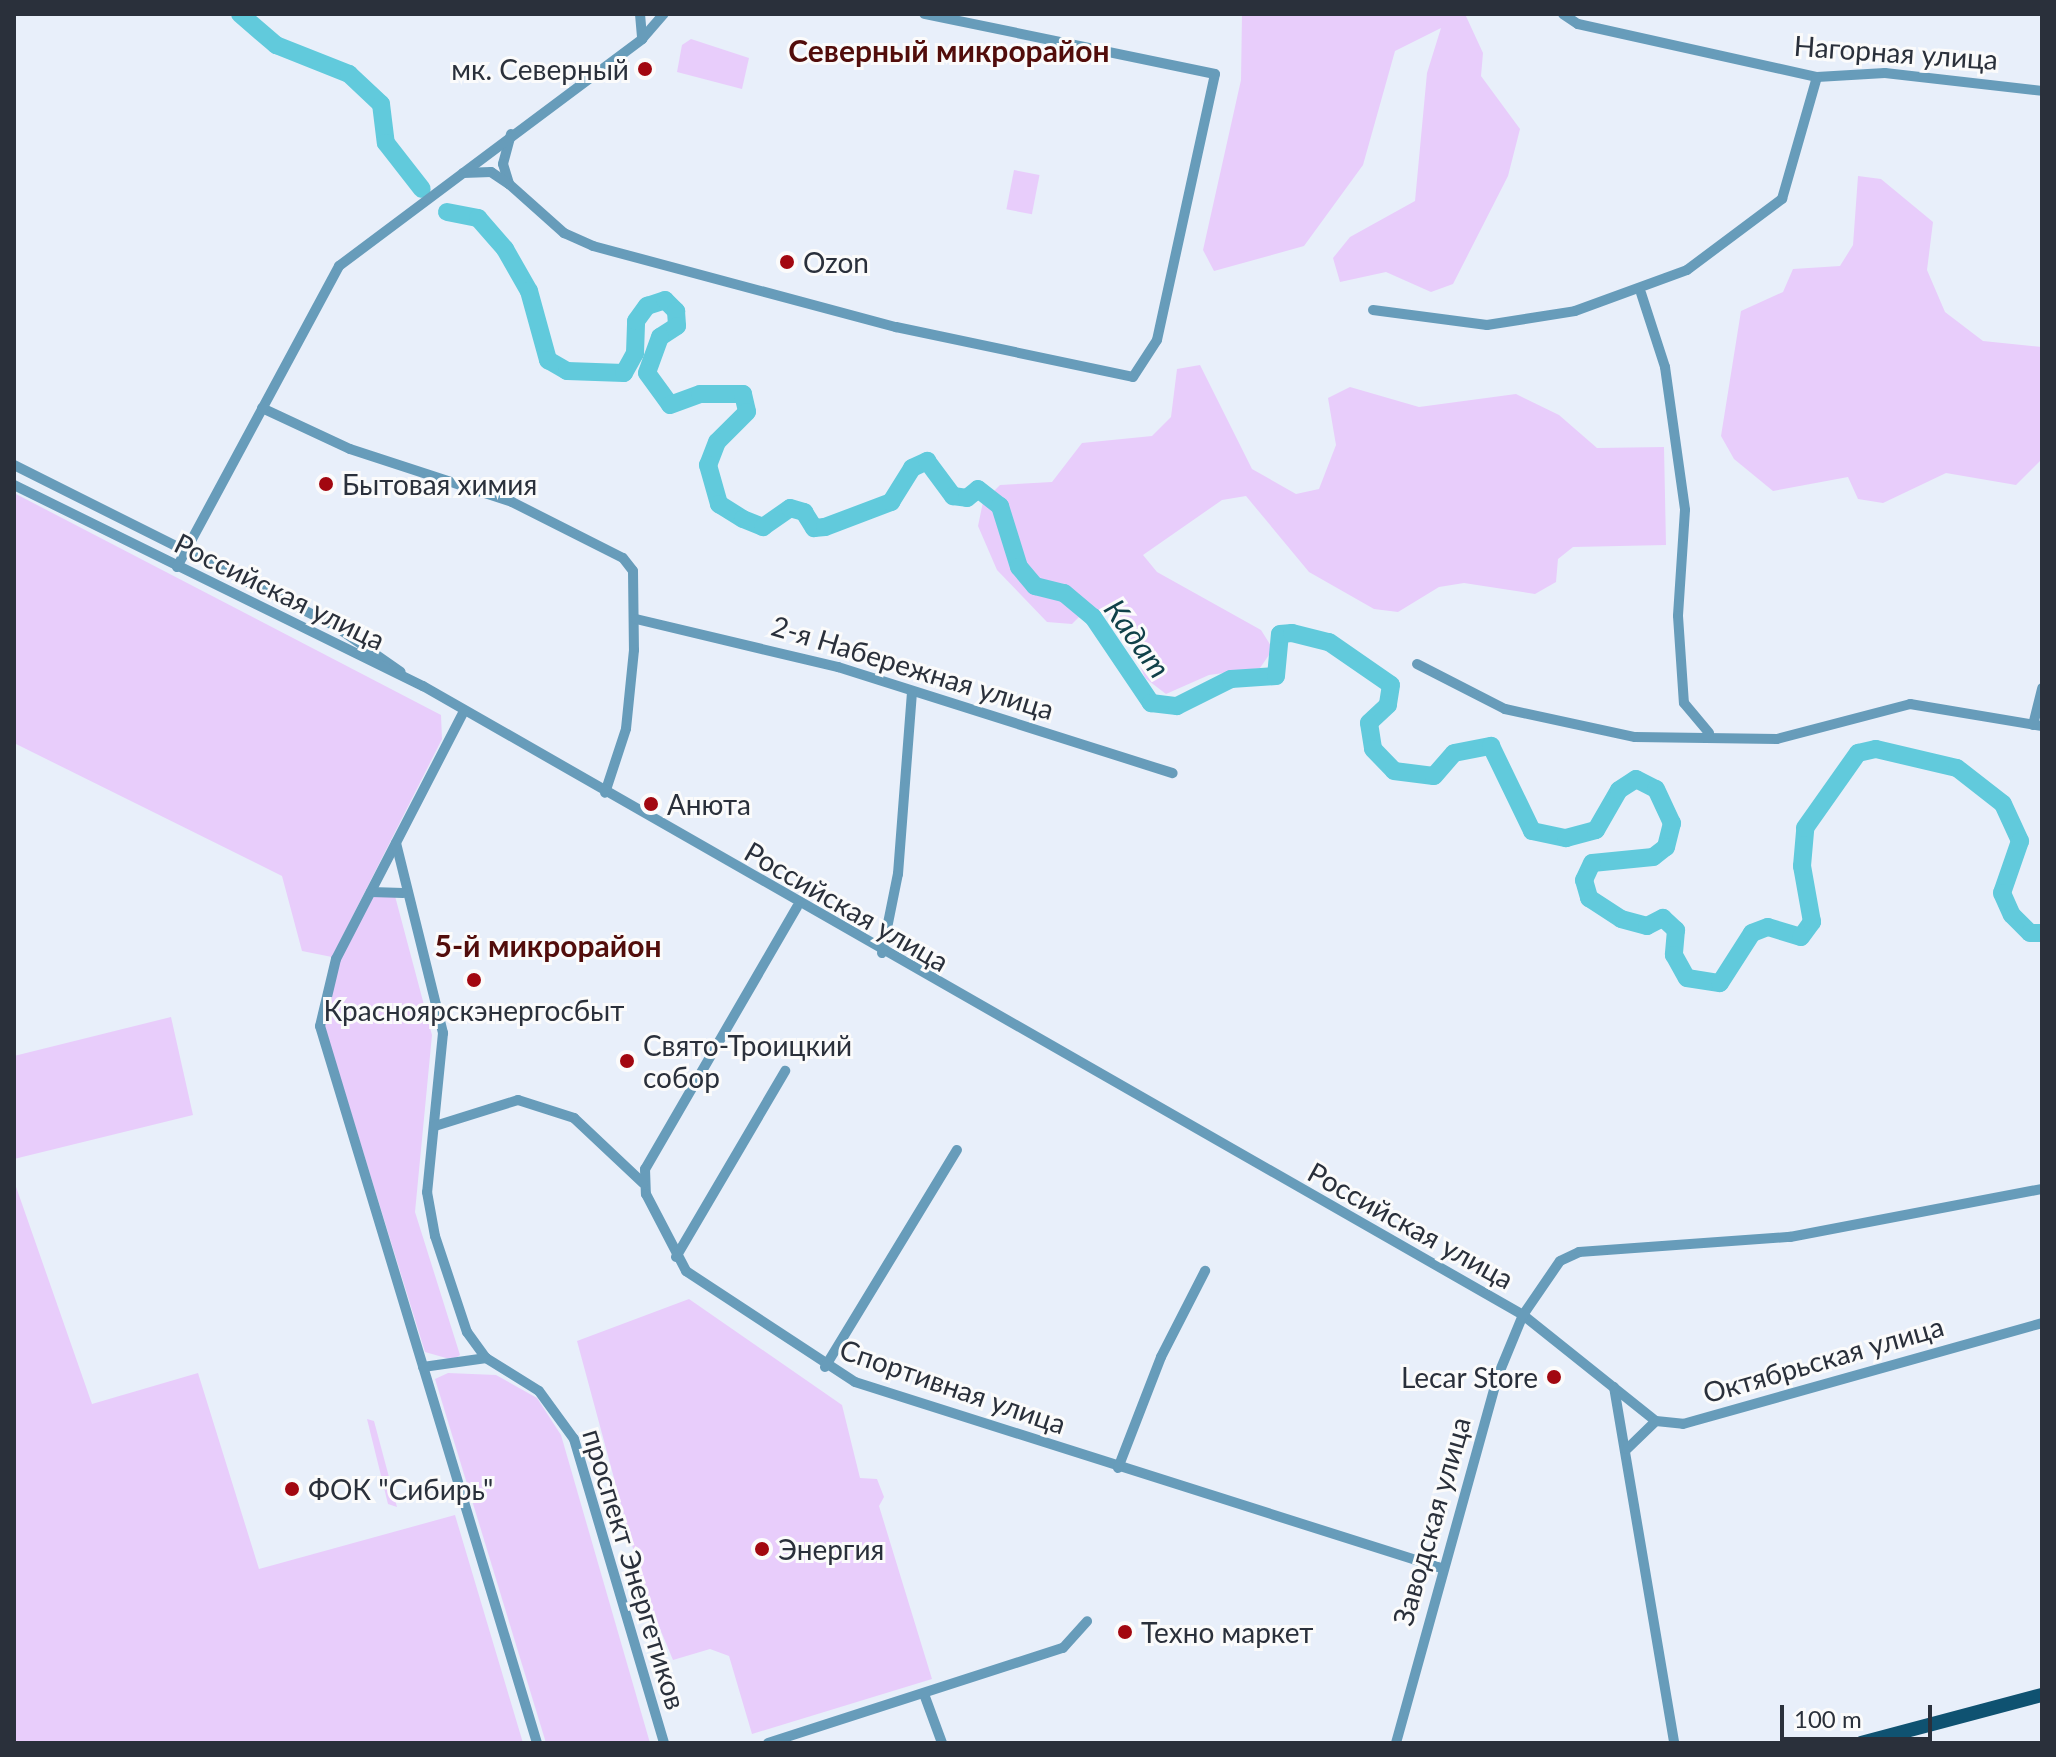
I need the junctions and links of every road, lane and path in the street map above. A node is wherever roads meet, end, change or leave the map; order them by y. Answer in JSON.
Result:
{"nodes":[{"id":1,"x":640,"y":14,"type":"edge"},
{"id":2,"x":664,"y":14,"type":"edge"},
{"id":3,"x":924,"y":14,"type":"edge"},
{"id":4,"x":1563,"y":14,"type":"edge"},
{"id":5,"x":642,"y":39,"type":"junction"},
{"id":6,"x":1817,"y":77,"type":"junction"},
{"id":7,"x":2042,"y":91,"type":"edge"},
{"id":8,"x":511,"y":134,"type":"junction"},
{"id":9,"x":461,"y":173,"type":"junction"},
{"id":10,"x":509,"y":184,"type":"junction"},
{"id":11,"x":1641,"y":293,"type":"junction"},
{"id":12,"x":1373,"y":310,"type":"dead end"},
{"id":13,"x":262,"y":408,"type":"junction"},
{"id":14,"x":14,"y":465,"type":"edge"},
{"id":15,"x":14,"y":485,"type":"edge"},
{"id":16,"x":186,"y":550,"type":"junction"},
{"id":17,"x":177,"y":567,"type":"junction"},
{"id":18,"x":636,"y":619,"type":"junction"},
{"id":19,"x":1417,"y":664,"type":"dead end"},
{"id":20,"x":423,"y":686,"type":"junction"},
{"id":21,"x":2042,"y":688,"type":"edge"},
{"id":22,"x":912,"y":693,"type":"junction"},
{"id":23,"x":464,"y":711,"type":"junction"},
{"id":24,"x":2038,"y":725,"type":"edge"},
{"id":25,"x":1711,"y":734,"type":"junction"},
{"id":26,"x":1173,"y":773,"type":"dead end"},
{"id":27,"x":605,"y":793,"type":"junction"},
{"id":28,"x":396,"y":843,"type":"junction"},
{"id":29,"x":371,"y":892,"type":"junction"},
{"id":30,"x":403,"y":893,"type":"junction"},
{"id":31,"x":797,"y":907,"type":"junction"},
{"id":32,"x":882,"y":953,"type":"junction"},
{"id":33,"x":785,"y":1071,"type":"dead end"},
{"id":34,"x":435,"y":1126,"type":"junction"},
{"id":35,"x":957,"y":1150,"type":"dead end"},
{"id":36,"x":643,"y":1183,"type":"junction"},
{"id":37,"x":2042,"y":1189,"type":"edge"},
{"id":38,"x":676,"y":1257,"type":"junction"},
{"id":39,"x":1205,"y":1271,"type":"dead end"},
{"id":40,"x":1523,"y":1315,"type":"junction"},
{"id":41,"x":2042,"y":1323,"type":"edge"},
{"id":42,"x":486,"y":1358,"type":"junction"},
{"id":43,"x":423,"y":1367,"type":"junction"},
{"id":44,"x":825,"y":1367,"type":"junction"},
{"id":45,"x":1614,"y":1387,"type":"junction"},
{"id":46,"x":1656,"y":1421,"type":"junction"},
{"id":47,"x":1627,"y":1449,"type":"junction"},
{"id":48,"x":1118,"y":1468,"type":"junction"},
{"id":49,"x":1441,"y":1568,"type":"junction"},
{"id":50,"x":1087,"y":1621,"type":"dead end"},
{"id":51,"x":924,"y":1694,"type":"junction"},
{"id":52,"x":2042,"y":1695,"type":"edge"},
{"id":53,"x":537,"y":1743,"type":"edge"},
{"id":54,"x":664,"y":1743,"type":"edge"},
{"id":55,"x":768,"y":1743,"type":"edge"},
{"id":56,"x":942,"y":1743,"type":"edge"},
{"id":57,"x":1396,"y":1743,"type":"edge"},
{"id":58,"x":1674,"y":1743,"type":"edge"},
{"id":59,"x":1861,"y":1743,"type":"edge"}],
"edges":[{"from":1,"to":5,"type":"street"},
{"from":2,"to":5,"type":"street"},
{"from":3,"to":10,"type":"street"},
{"from":4,"to":6,"type":"street","name":"Нагорная улица"},
{"from":5,"to":8,"type":"street"},
{"from":6,"to":7,"type":"street","name":"Нагорная улица"},
{"from":6,"to":11,"type":"street"},
{"from":8,"to":9,"type":"street"},
{"from":8,"to":10,"type":"street"},
{"from":9,"to":10,"type":"street"},
{"from":9,"to":13,"type":"street"},
{"from":11,"to":12,"type":"street"},
{"from":11,"to":25,"type":"street"},
{"from":13,"to":16,"type":"street"},
{"from":13,"to":18,"type":"street"},
{"from":14,"to":16,"type":"street"},
{"from":15,"to":17,"type":"street","name":"Российская улица"},
{"from":16,"to":17,"type":"street"},
{"from":16,"to":20,"type":"street"},
{"from":17,"to":20,"type":"street","name":"Российская улица"},
{"from":18,"to":22,"type":"street","name":"2-я Набережная улица"},
{"from":18,"to":27,"type":"street"},
{"from":19,"to":25,"type":"street"},
{"from":20,"to":23,"type":"street","name":"Российская улица"},
{"from":21,"to":24,"type":"street"},
{"from":22,"to":26,"type":"street","name":"2-я Набережная улица"},
{"from":22,"to":32,"type":"street"},
{"from":23,"to":27,"type":"street","name":"Российская улица"},
{"from":23,"to":28,"type":"street"},
{"from":24,"to":25,"type":"street"},
{"from":27,"to":31,"type":"street","name":"Российская улица"},
{"from":28,"to":29,"type":"street"},
{"from":28,"to":30,"type":"street","name":"проспект Энергетиков"},
{"from":29,"to":30,"type":"street"},
{"from":29,"to":43,"type":"street"},
{"from":30,"to":34,"type":"street","name":"проспект Энергетиков"},
{"from":31,"to":32,"type":"street","name":"Российская улица"},
{"from":31,"to":36,"type":"street"},
{"from":32,"to":40,"type":"street","name":"Российская улица"},
{"from":33,"to":38,"type":"street"},
{"from":34,"to":36,"type":"street"},
{"from":34,"to":42,"type":"street","name":"проспект Энергетиков"},
{"from":35,"to":44,"type":"street"},
{"from":36,"to":38,"type":"street","name":"Спортивная улица"},
{"from":37,"to":40,"type":"street","name":"Российская улица"},
{"from":38,"to":44,"type":"street","name":"Спортивная улица"},
{"from":39,"to":48,"type":"street"},
{"from":40,"to":45,"type":"street","name":"Российская улица"},
{"from":40,"to":49,"type":"street","name":"Заводская улица"},
{"from":41,"to":46,"type":"street","name":"Октябрьская улица"},
{"from":42,"to":43,"type":"street"},
{"from":42,"to":54,"type":"street","name":"проспект Энергетиков"},
{"from":43,"to":53,"type":"street"},
{"from":44,"to":48,"type":"street","name":"Спортивная улица"},
{"from":45,"to":46,"type":"street","name":"Российская улица"},
{"from":45,"to":47,"type":"street"},
{"from":46,"to":47,"type":"street"},
{"from":47,"to":58,"type":"street"},
{"from":48,"to":49,"type":"street","name":"Спортивная улица"},
{"from":49,"to":57,"type":"street","name":"Заводская улица"},
{"from":50,"to":51,"type":"street"},
{"from":51,"to":55,"type":"street"},
{"from":51,"to":56,"type":"street"},
{"from":52,"to":59,"type":"main road"}]}
